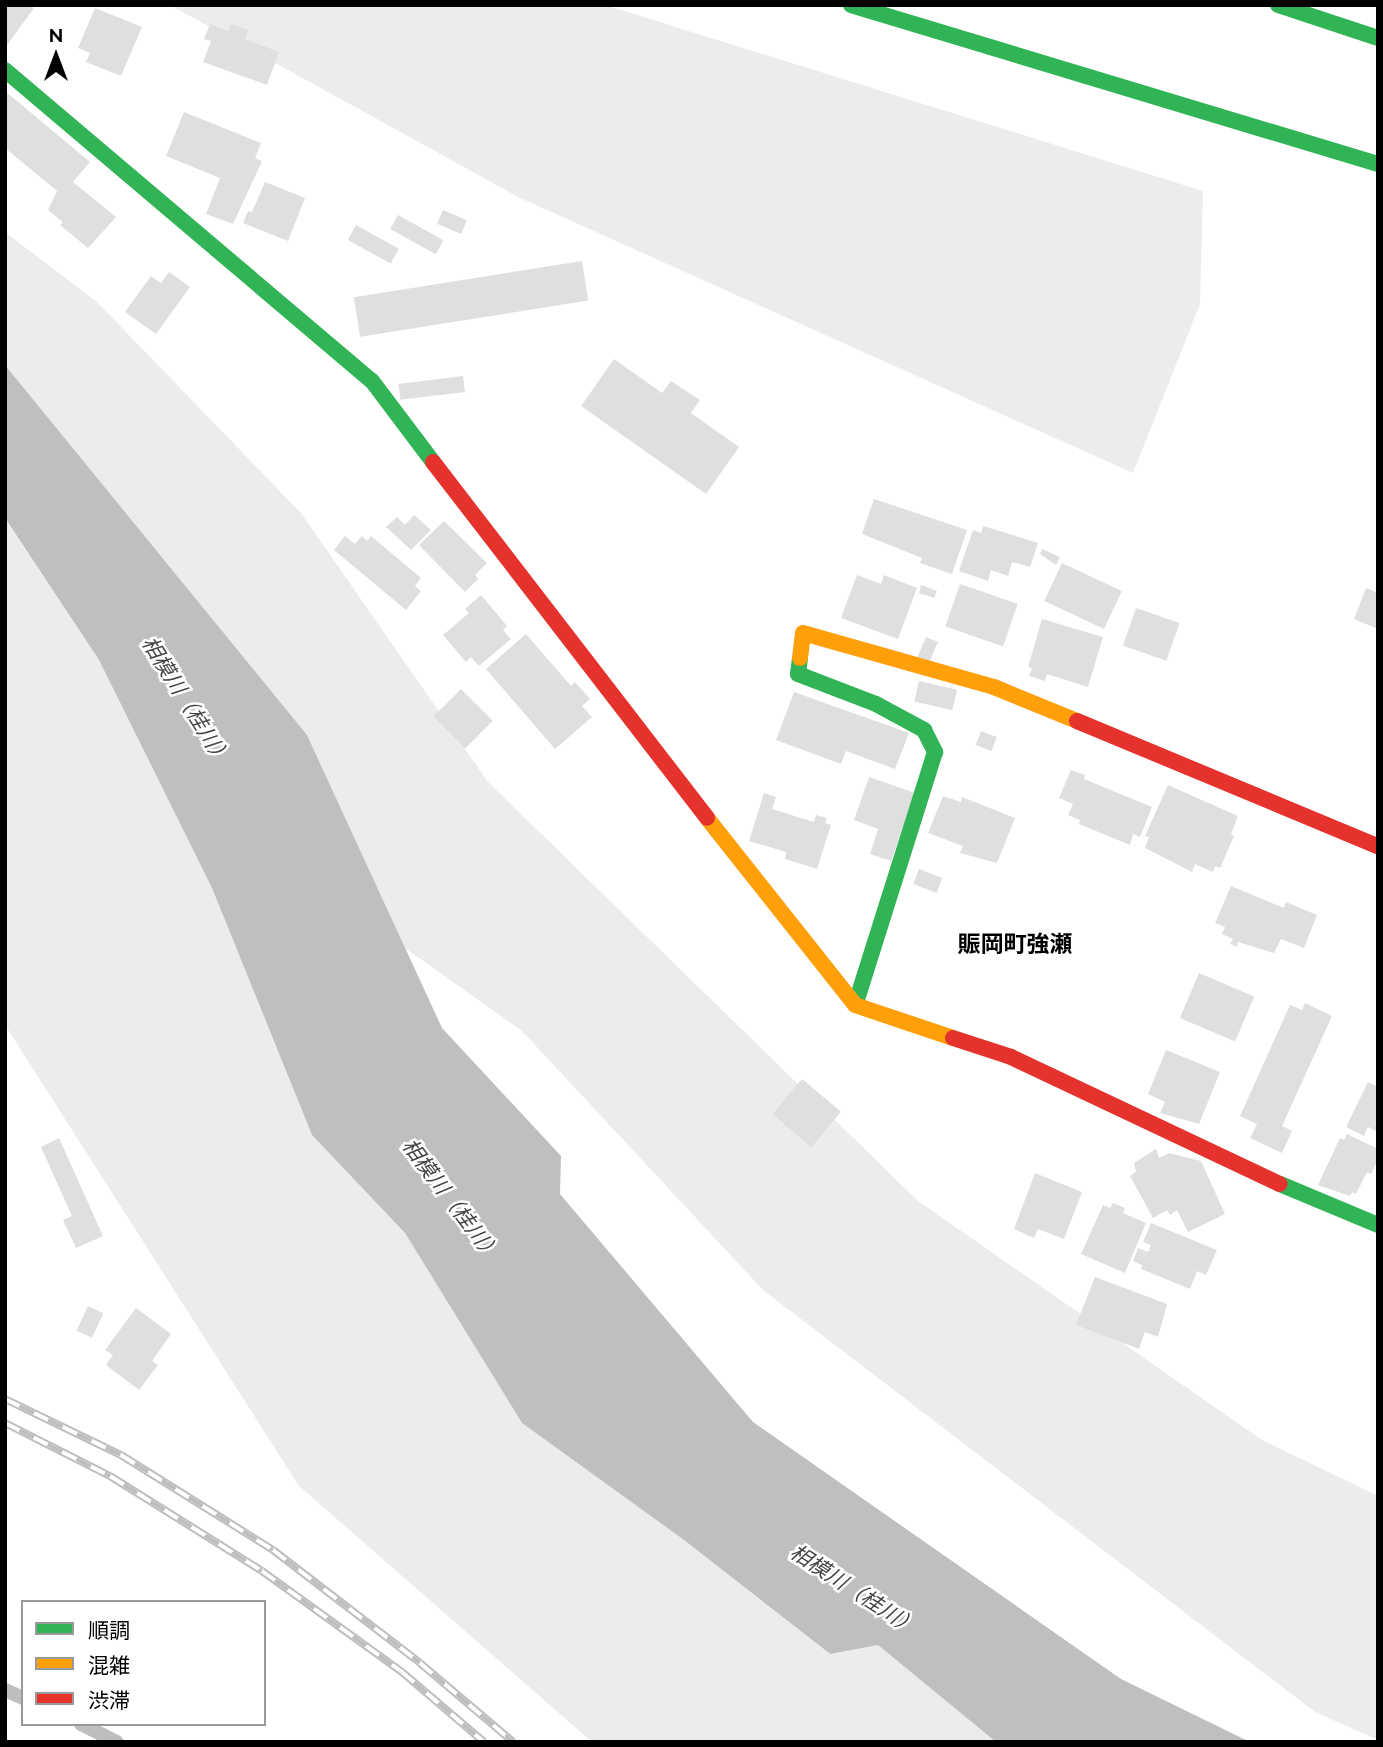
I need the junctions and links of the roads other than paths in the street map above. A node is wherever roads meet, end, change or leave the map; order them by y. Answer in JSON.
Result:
{"nodes":[{"id":1,"x":851,"y":5,"type":"edge"},
{"id":2,"x":1278,"y":5,"type":"edge"},
{"id":3,"x":1378,"y":38,"type":"edge"},
{"id":4,"x":5,"y":71,"type":"edge"},
{"id":5,"x":1378,"y":164,"type":"edge"},
{"id":6,"x":1378,"y":846,"type":"edge"},
{"id":7,"x":855,"y":1005,"type":"junction"},
{"id":8,"x":1378,"y":1225,"type":"edge"},
{"id":9,"x":5,"y":1690,"type":"edge"},
{"id":10,"x":21,"y":1697,"type":"edge"},
{"id":11,"x":84,"y":1726,"type":"edge"},
{"id":12,"x":117,"y":1742,"type":"edge"}],
"edges":[{"from":1,"to":5,"type":"main road"},
{"from":2,"to":3,"type":"main road"},
{"from":4,"to":7,"type":"main road"},
{"from":6,"to":7,"type":"main road"},
{"from":7,"to":8,"type":"main road"},
{"from":9,"to":10,"type":"lane"},
{"from":11,"to":12,"type":"lane"}]}
